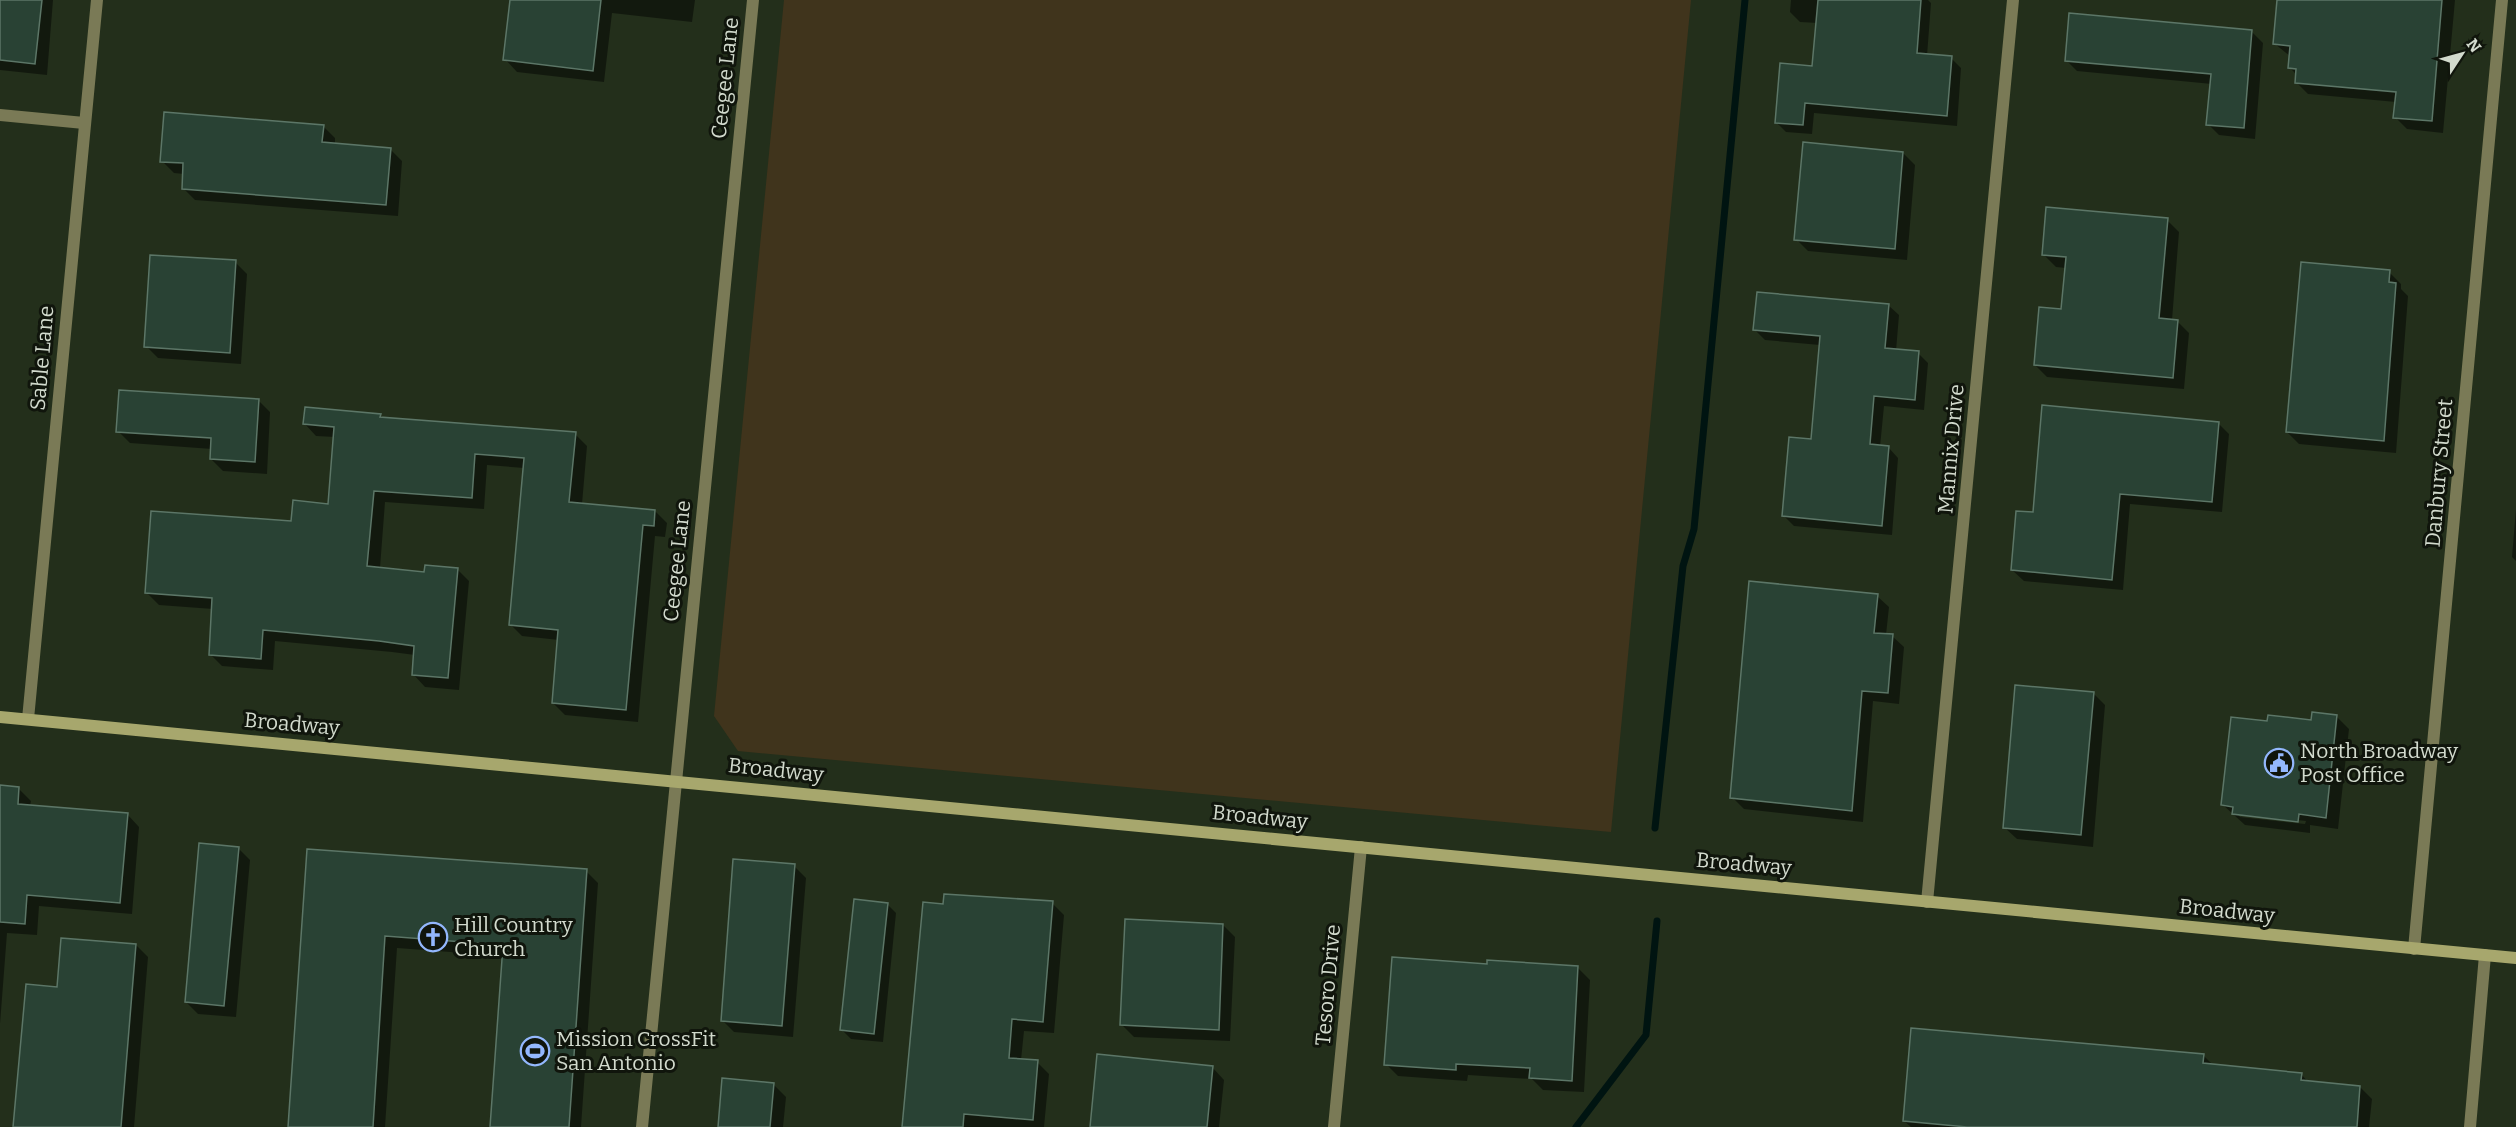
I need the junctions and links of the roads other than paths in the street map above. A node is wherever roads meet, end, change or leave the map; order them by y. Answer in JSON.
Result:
{"nodes":[{"id":1,"x":97,"y":0,"type":"edge"},
{"id":2,"x":753,"y":0,"type":"edge"},
{"id":3,"x":2013,"y":0,"type":"edge"},
{"id":4,"x":2502,"y":0,"type":"edge"},
{"id":5,"x":0,"y":114,"type":"edge"},
{"id":6,"x":84,"y":123,"type":"junction"},
{"id":7,"x":0,"y":717,"type":"edge"},
{"id":8,"x":28,"y":719,"type":"junction"},
{"id":9,"x":674,"y":780,"type":"junction"},
{"id":10,"x":1361,"y":847,"type":"junction"},
{"id":11,"x":1927,"y":902,"type":"junction"},
{"id":12,"x":2414,"y":949,"type":"junction"},
{"id":13,"x":2485,"y":956,"type":"junction"},
{"id":14,"x":2516,"y":958,"type":"edge"},
{"id":15,"x":642,"y":1127,"type":"edge"},
{"id":16,"x":1334,"y":1127,"type":"edge"},
{"id":17,"x":2470,"y":1127,"type":"edge"}],
"edges":[{"from":1,"to":6,"type":"street","name":"Sable Lane"},
{"from":2,"to":9,"type":"street","name":"Ceegee Lane"},
{"from":3,"to":11,"type":"street","name":"Mannix Drive"},
{"from":4,"to":12,"type":"street","name":"Danbury Street"},
{"from":5,"to":6,"type":"street"},
{"from":6,"to":8,"type":"street","name":"Sable Lane"},
{"from":7,"to":8,"type":"main road","name":"Broadway"},
{"from":8,"to":9,"type":"main road","name":"Broadway"},
{"from":9,"to":10,"type":"main road","name":"Broadway"},
{"from":9,"to":15,"type":"street","name":"Ceegee Lane"},
{"from":10,"to":11,"type":"main road","name":"Broadway"},
{"from":10,"to":16,"type":"street","name":"Tesoro Drive"},
{"from":11,"to":12,"type":"main road","name":"Broadway"},
{"from":12,"to":13,"type":"main road","name":"Broadway"},
{"from":13,"to":14,"type":"main road","name":"Broadway"},
{"from":13,"to":17,"type":"street"}]}
